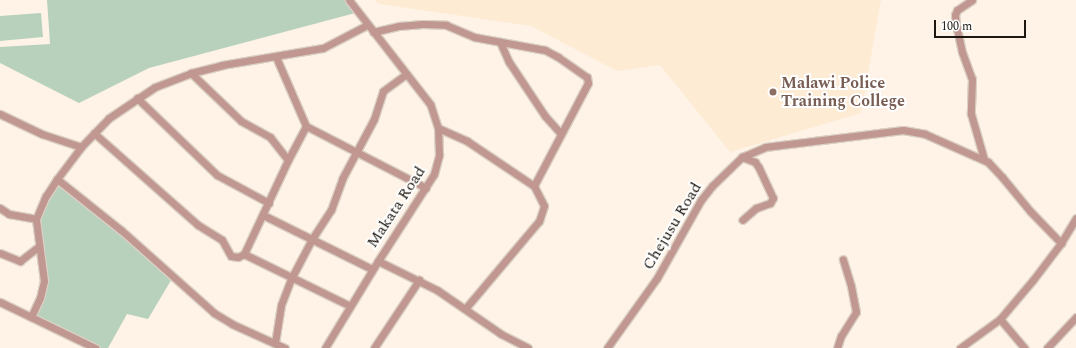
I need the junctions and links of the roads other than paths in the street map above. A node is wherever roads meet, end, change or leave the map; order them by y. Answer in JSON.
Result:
{"nodes":[{"id":1,"x":349,"y":0,"type":"edge"},
{"id":2,"x":972,"y":0,"type":"edge"},
{"id":3,"x":367,"y":25,"type":"junction"},
{"id":4,"x":373,"y":32,"type":"junction"},
{"id":5,"x":500,"y":42,"type":"junction"},
{"id":6,"x":276,"y":57,"type":"junction"},
{"id":7,"x":191,"y":73,"type":"junction"},
{"id":8,"x":406,"y":74,"type":"junction"},
{"id":9,"x":137,"y":98,"type":"junction"},
{"id":10,"x":0,"y":114,"type":"edge"},
{"id":11,"x":306,"y":126,"type":"junction"},
{"id":12,"x":438,"y":128,"type":"junction"},
{"id":13,"x":94,"y":133,"type":"junction"},
{"id":14,"x":561,"y":134,"type":"junction"},
{"id":15,"x":81,"y":147,"type":"junction"},
{"id":16,"x":357,"y":153,"type":"junction"},
{"id":17,"x":742,"y":157,"type":"junction"},
{"id":18,"x":984,"y":159,"type":"junction"},
{"id":19,"x":288,"y":160,"type":"junction"},
{"id":20,"x":57,"y":179,"type":"junction"},
{"id":21,"x":534,"y":186,"type":"junction"},
{"id":22,"x":426,"y":188,"type":"junction"},
{"id":23,"x":269,"y":203,"type":"junction"},
{"id":24,"x":0,"y":208,"type":"edge"},
{"id":25,"x":263,"y":215,"type":"junction"},
{"id":26,"x":1076,"y":218,"type":"edge"},
{"id":27,"x":36,"y":219,"type":"junction"},
{"id":28,"x":742,"y":220,"type":"dead end"},
{"id":29,"x":1074,"y":230,"type":"edge"},
{"id":30,"x":312,"y":239,"type":"junction"},
{"id":31,"x":1061,"y":243,"type":"junction"},
{"id":32,"x":39,"y":246,"type":"junction"},
{"id":33,"x":0,"y":253,"type":"edge"},
{"id":34,"x":244,"y":254,"type":"junction"},
{"id":35,"x":843,"y":259,"type":"dead end"},
{"id":36,"x":378,"y":261,"type":"junction"},
{"id":37,"x":372,"y":269,"type":"junction"},
{"id":38,"x":292,"y":277,"type":"junction"},
{"id":39,"x":419,"y":280,"type":"junction"},
{"id":40,"x":0,"y":302,"type":"edge"},
{"id":41,"x":350,"y":306,"type":"junction"},
{"id":42,"x":466,"y":309,"type":"junction"},
{"id":43,"x":31,"y":317,"type":"junction"},
{"id":44,"x":1076,"y":317,"type":"edge"},
{"id":45,"x":1000,"y":319,"type":"junction"},
{"id":46,"x":275,"y":343,"type":"junction"},
{"id":47,"x":95,"y":348,"type":"edge"},
{"id":48,"x":285,"y":348,"type":"edge"},
{"id":49,"x":326,"y":348,"type":"edge"},
{"id":50,"x":374,"y":348,"type":"edge"},
{"id":51,"x":528,"y":348,"type":"edge"},
{"id":52,"x":607,"y":348,"type":"edge"},
{"id":53,"x":837,"y":348,"type":"edge"},
{"id":54,"x":960,"y":348,"type":"edge"},
{"id":55,"x":1024,"y":348,"type":"edge"},
{"id":56,"x":1047,"y":348,"type":"edge"}],
"edges":[{"from":1,"to":3,"type":"street","name":"Makata Road"},
{"from":2,"to":18,"type":"street"},
{"from":3,"to":4,"type":"street","name":"Makata Road"},
{"from":3,"to":6,"type":"street"},
{"from":4,"to":5,"type":"street"},
{"from":4,"to":8,"type":"street","name":"Makata Road"},
{"from":5,"to":14,"type":"street"},
{"from":5,"to":14,"type":"street"},
{"from":6,"to":7,"type":"street"},
{"from":6,"to":11,"type":"street"},
{"from":7,"to":9,"type":"street"},
{"from":7,"to":19,"type":"street"},
{"from":8,"to":12,"type":"street","name":"Makata Road"},
{"from":8,"to":16,"type":"street"},
{"from":9,"to":13,"type":"street"},
{"from":9,"to":23,"type":"street"},
{"from":10,"to":15,"type":"street"},
{"from":11,"to":16,"type":"street"},
{"from":11,"to":19,"type":"street"},
{"from":12,"to":21,"type":"street"},
{"from":12,"to":22,"type":"street","name":"Makata Road"},
{"from":13,"to":15,"type":"street"},
{"from":13,"to":34,"type":"street"},
{"from":14,"to":21,"type":"street"},
{"from":15,"to":20,"type":"street"},
{"from":16,"to":22,"type":"street"},
{"from":16,"to":30,"type":"street"},
{"from":17,"to":18,"type":"street","name":"Chejusu Road"},
{"from":17,"to":28,"type":"street"},
{"from":17,"to":52,"type":"street","name":"Chejusu Road"},
{"from":18,"to":31,"type":"street"},
{"from":19,"to":23,"type":"street"},
{"from":20,"to":27,"type":"street"},
{"from":20,"to":46,"type":"street"},
{"from":21,"to":42,"type":"street"},
{"from":22,"to":36,"type":"street","name":"Makata Road"},
{"from":23,"to":25,"type":"street"},
{"from":24,"to":27,"type":"street"},
{"from":25,"to":30,"type":"street"},
{"from":25,"to":34,"type":"street"},
{"from":26,"to":29,"type":"street"},
{"from":27,"to":32,"type":"street"},
{"from":29,"to":31,"type":"street"},
{"from":30,"to":37,"type":"street"},
{"from":30,"to":38,"type":"street"},
{"from":31,"to":45,"type":"street"},
{"from":32,"to":33,"type":"street"},
{"from":32,"to":43,"type":"street"},
{"from":34,"to":38,"type":"street"},
{"from":35,"to":53,"type":"street"},
{"from":36,"to":37,"type":"street","name":"Makata Road"},
{"from":36,"to":39,"type":"street"},
{"from":37,"to":41,"type":"street","name":"Makata Road"},
{"from":38,"to":41,"type":"street"},
{"from":38,"to":46,"type":"street"},
{"from":39,"to":42,"type":"street"},
{"from":39,"to":50,"type":"street"},
{"from":40,"to":43,"type":"street"},
{"from":41,"to":49,"type":"street","name":"Makata Road"},
{"from":42,"to":51,"type":"street"},
{"from":43,"to":47,"type":"street"},
{"from":44,"to":56,"type":"street"},
{"from":45,"to":54,"type":"street"},
{"from":45,"to":55,"type":"street"},
{"from":46,"to":48,"type":"street"}]}
